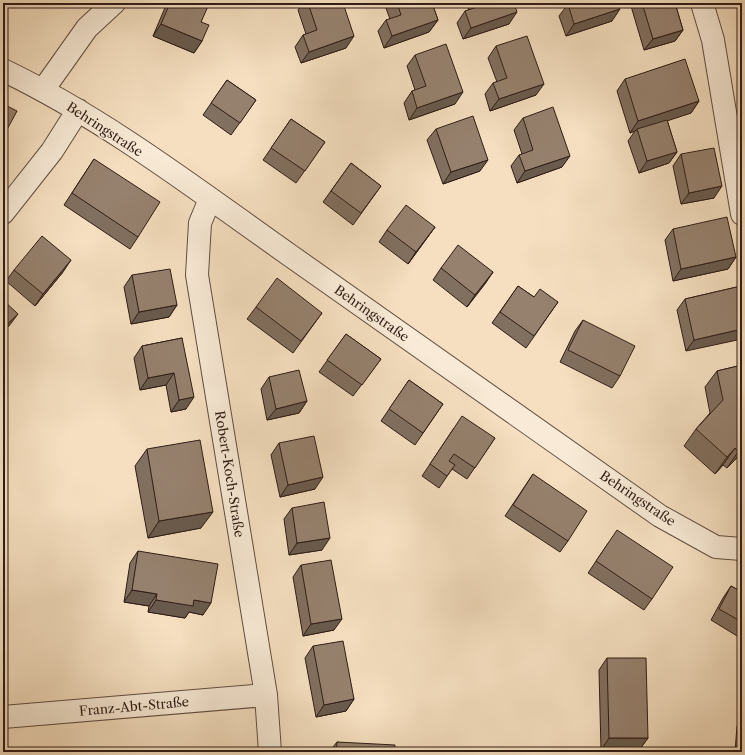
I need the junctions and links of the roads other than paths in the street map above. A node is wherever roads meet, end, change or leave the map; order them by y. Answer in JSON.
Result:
{"nodes":[{"id":1,"x":114,"y":3,"type":"edge"},
{"id":2,"x":702,"y":3,"type":"edge"},
{"id":3,"x":3,"y":70,"type":"edge"},
{"id":4,"x":43,"y":90,"type":"junction"},
{"id":5,"x":78,"y":110,"type":"junction"},
{"id":6,"x":210,"y":199,"type":"junction"},
{"id":7,"x":3,"y":213,"type":"edge"},
{"id":8,"x":742,"y":214,"type":"edge"},
{"id":9,"x":742,"y":549,"type":"edge"},
{"id":10,"x":266,"y":695,"type":"junction"},
{"id":11,"x":3,"y":717,"type":"edge"},
{"id":12,"x":270,"y":752,"type":"edge"}],
"edges":[{"from":1,"to":4,"type":"street"},
{"from":2,"to":8,"type":"street"},
{"from":3,"to":4,"type":"street","name":"Behringstraße"},
{"from":4,"to":5,"type":"street","name":"Behringstraße"},
{"from":5,"to":6,"type":"street","name":"Behringstraße"},
{"from":5,"to":7,"type":"street"},
{"from":6,"to":9,"type":"street","name":"Behringstraße"},
{"from":6,"to":10,"type":"street","name":"Robert-Koch-Straße"},
{"from":10,"to":11,"type":"street","name":"Franz-Abt-Straße"},
{"from":10,"to":12,"type":"street","name":"Robert-Koch-Straße"}]}
